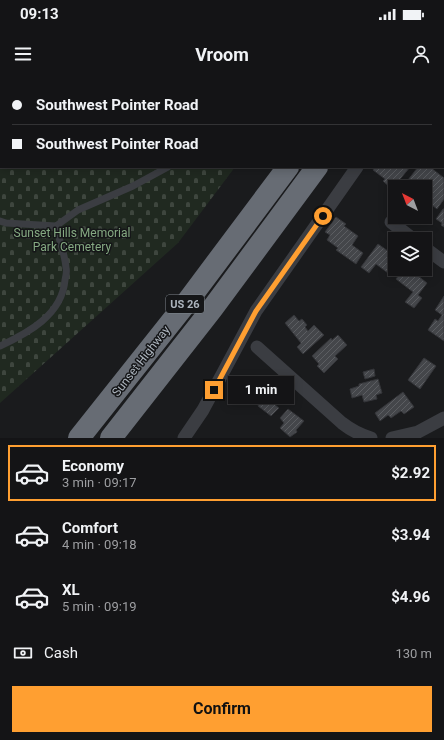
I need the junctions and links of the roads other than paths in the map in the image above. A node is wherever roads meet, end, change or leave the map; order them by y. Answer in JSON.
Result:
{"nodes":[{"id":1,"x":166,"y":168,"type":"edge"},
{"id":2,"x":287,"y":168,"type":"edge"},
{"id":3,"x":316,"y":168,"type":"edge"},
{"id":4,"x":356,"y":168,"type":"edge"},
{"id":5,"x":0,"y":221,"type":"edge"},
{"id":6,"x":394,"y":224,"type":"edge"},
{"id":7,"x":56,"y":226,"type":"junction"},
{"id":8,"x":404,"y":232,"type":"edge"},
{"id":9,"x":432,"y":253,"type":"edge"},
{"id":10,"x":444,"y":262,"type":"edge"},
{"id":11,"x":0,"y":346,"type":"edge"},
{"id":12,"x":257,"y":347,"type":"dead end"},
{"id":13,"x":444,"y":418,"type":"edge"},
{"id":14,"x":79,"y":438,"type":"edge"},
{"id":15,"x":111,"y":438,"type":"edge"},
{"id":16,"x":184,"y":438,"type":"edge"},
{"id":17,"x":371,"y":438,"type":"edge"},
{"id":18,"x":392,"y":438,"type":"edge"}],
"edges":[{"from":1,"to":7,"type":"lane"},
{"from":2,"to":14,"type":"highway","name":"Sunset Highway","number":"US 26"},
{"from":3,"to":15,"type":"highway","name":"Sunset Highway","number":"US 26"},
{"from":4,"to":16,"type":"street"},
{"from":5,"to":7,"type":"lane"},
{"from":6,"to":8,"type":"street"},
{"from":7,"to":11,"type":"lane"},
{"from":9,"to":10,"type":"street"},
{"from":12,"to":17,"type":"street"},
{"from":13,"to":18,"type":"street"}]}
